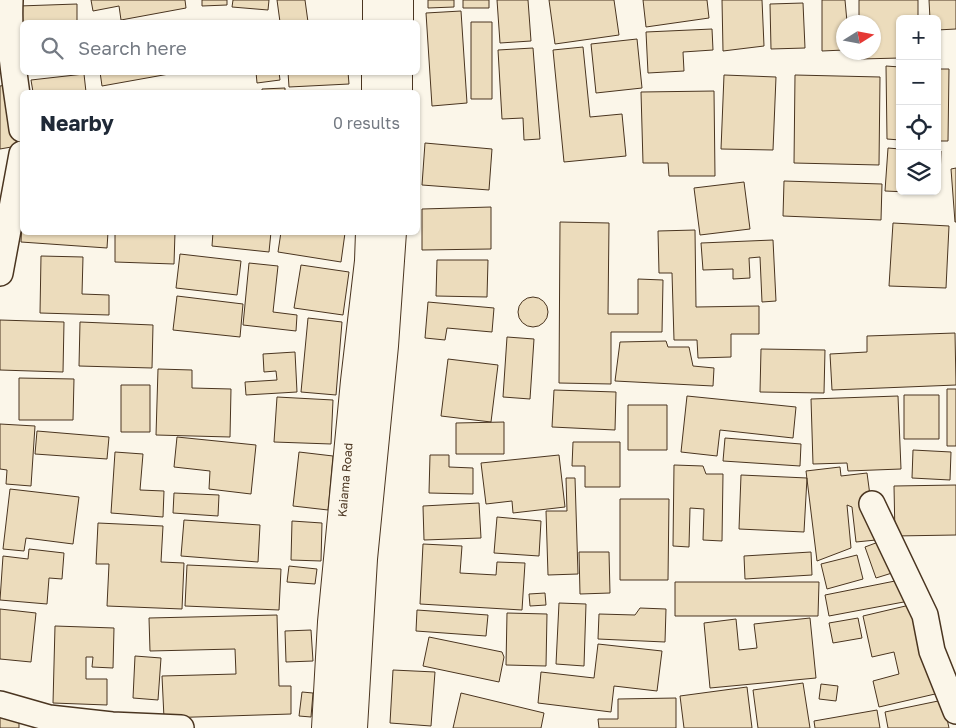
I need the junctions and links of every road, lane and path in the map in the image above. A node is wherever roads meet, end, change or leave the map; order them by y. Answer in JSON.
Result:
{"nodes":[{"id":1,"x":10,"y":0,"type":"edge"},
{"id":2,"x":377,"y":0,"type":"edge"},
{"id":3,"x":399,"y":0,"type":"edge"},
{"id":4,"x":377,"y":20,"type":"edge"},
{"id":5,"x":399,"y":20,"type":"edge"},
{"id":6,"x":376,"y":75,"type":"edge"},
{"id":7,"x":398,"y":75,"type":"edge"},
{"id":8,"x":376,"y":90,"type":"edge"},
{"id":9,"x":398,"y":90,"type":"edge"},
{"id":10,"x":20,"y":115,"type":"edge"},
{"id":11,"x":15,"y":161,"type":"edge"},
{"id":12,"x":370,"y":235,"type":"edge"},
{"id":13,"x":392,"y":235,"type":"edge"},
{"id":14,"x":0,"y":273,"type":"edge"},
{"id":15,"x":872,"y":504,"type":"dead end"},
{"id":16,"x":0,"y":704,"type":"edge"},
{"id":17,"x":956,"y":711,"type":"edge"},
{"id":18,"x":181,"y":728,"type":"edge"},
{"id":19,"x":326,"y":728,"type":"edge"},
{"id":20,"x":353,"y":728,"type":"edge"}],
"edges":[{"from":1,"to":10,"type":"street"},
{"from":2,"to":4,"type":"highway"},
{"from":3,"to":5,"type":"highway"},
{"from":6,"to":8,"type":"highway"},
{"from":7,"to":9,"type":"highway"},
{"from":11,"to":14,"type":"street"},
{"from":12,"to":19,"type":"highway","name":"Kaiama Road"},
{"from":13,"to":20,"type":"highway","name":"Kaiama Road"},
{"from":15,"to":17,"type":"street"},
{"from":16,"to":18,"type":"street"}]}
